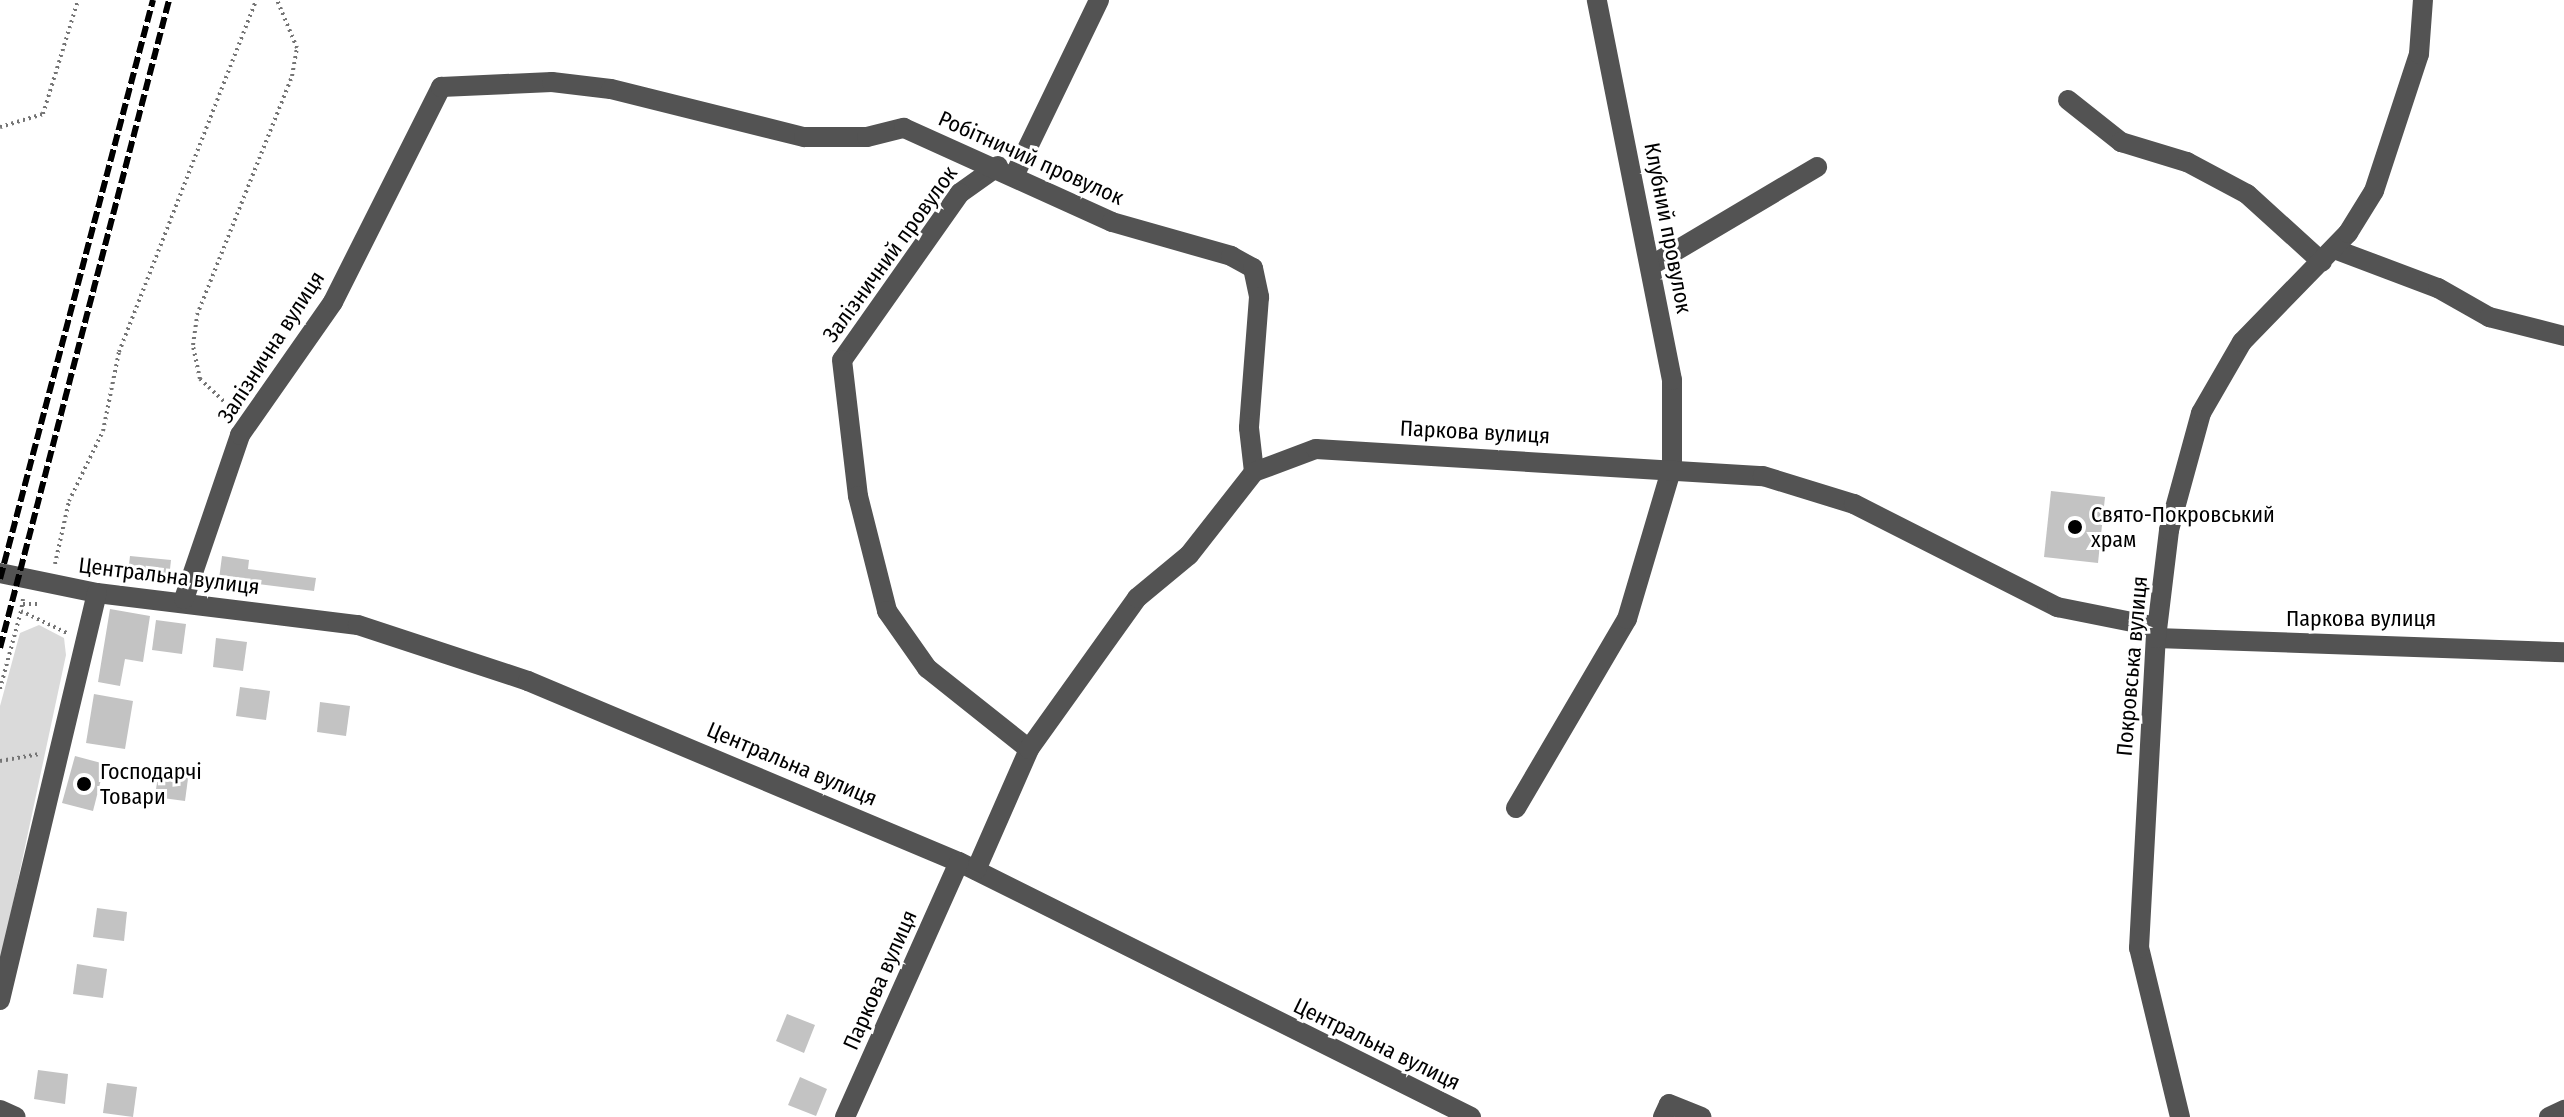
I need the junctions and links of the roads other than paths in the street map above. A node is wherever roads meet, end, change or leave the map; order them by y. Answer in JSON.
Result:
{"nodes":[{"id":1,"x":1099,"y":0,"type":"edge"},
{"id":2,"x":1597,"y":0,"type":"edge"},
{"id":3,"x":2423,"y":0,"type":"edge"},
{"id":4,"x":441,"y":87,"type":"joint"},
{"id":5,"x":2068,"y":100,"type":"dead end"},
{"id":6,"x":1817,"y":167,"type":"dead end"},
{"id":7,"x":1006,"y":170,"type":"junction"},
{"id":8,"x":2328,"y":256,"type":"junction"},
{"id":9,"x":1652,"y":265,"type":"junction"},
{"id":10,"x":2564,"y":336,"type":"edge"},
{"id":11,"x":1672,"y":467,"type":"junction"},
{"id":12,"x":1254,"y":472,"type":"junction"},
{"id":13,"x":0,"y":573,"type":"edge"},
{"id":14,"x":97,"y":593,"type":"junction"},
{"id":15,"x":184,"y":599,"type":"junction"},
{"id":16,"x":2156,"y":632,"type":"junction"},
{"id":17,"x":2564,"y":652,"type":"edge"},
{"id":18,"x":1029,"y":749,"type":"junction"},
{"id":19,"x":1516,"y":808,"type":"dead end"},
{"id":20,"x":968,"y":866,"type":"junction"},
{"id":21,"x":0,"y":1000,"type":"edge"},
{"id":22,"x":0,"y":1110,"type":"edge"},
{"id":23,"x":2564,"y":1110,"type":"edge"},
{"id":24,"x":16,"y":1117,"type":"edge"},
{"id":25,"x":845,"y":1117,"type":"edge"},
{"id":26,"x":1471,"y":1117,"type":"edge"},
{"id":27,"x":1663,"y":1117,"type":"edge"},
{"id":28,"x":1702,"y":1117,"type":"edge"},
{"id":29,"x":2180,"y":1117,"type":"edge"},
{"id":30,"x":2549,"y":1117,"type":"edge"}],
"edges":[{"from":1,"to":7,"type":"street"},
{"from":2,"to":9,"type":"street","name":"Клубний провулок"},
{"from":3,"to":8,"type":"street","name":"Покровська вулиця"},
{"from":4,"to":7,"type":"street","name":"Робітничий провулок"},
{"from":4,"to":15,"type":"street","name":"Залізнична вулиця"},
{"from":5,"to":8,"type":"street"},
{"from":6,"to":9,"type":"street"},
{"from":7,"to":12,"type":"street","name":"Робітничий провулок"},
{"from":7,"to":18,"type":"street","name":"Залізничний провулок"},
{"from":8,"to":10,"type":"street"},
{"from":8,"to":16,"type":"street","name":"Покровська вулиця"},
{"from":9,"to":11,"type":"street","name":"Клубний провулок"},
{"from":11,"to":12,"type":"street","name":"Паркова вулиця"},
{"from":11,"to":16,"type":"street","name":"Паркова вулиця"},
{"from":11,"to":19,"type":"street","name":"Клубний провулок"},
{"from":12,"to":18,"type":"street","name":"Паркова вулиця"},
{"from":13,"to":14,"type":"street","name":"Центральна вулиця"},
{"from":14,"to":15,"type":"street","name":"Центральна вулиця"},
{"from":14,"to":21,"type":"street"},
{"from":15,"to":20,"type":"street","name":"Центральна вулиця"},
{"from":16,"to":17,"type":"street","name":"Паркова вулиця"},
{"from":16,"to":29,"type":"street","name":"Покровська вулиця"},
{"from":18,"to":20,"type":"street","name":"Паркова вулиця"},
{"from":20,"to":25,"type":"street","name":"Паркова вулиця"},
{"from":20,"to":26,"type":"street","name":"Центральна вулиця"},
{"from":22,"to":24,"type":"street"},
{"from":23,"to":30,"type":"street"},
{"from":27,"to":28,"type":"street"}]}
